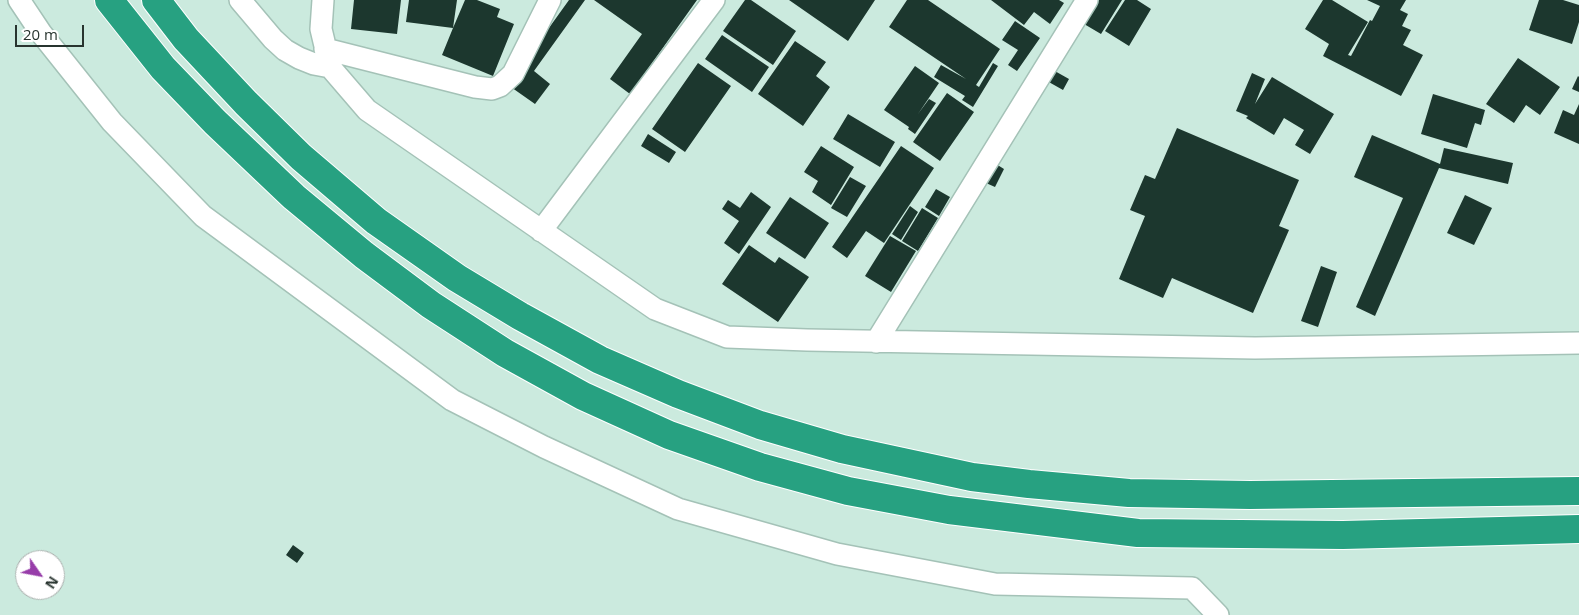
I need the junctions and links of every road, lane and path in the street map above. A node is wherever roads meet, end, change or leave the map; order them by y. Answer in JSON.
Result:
{"nodes":[{"id":1,"x":19,"y":0,"type":"edge"},
{"id":2,"x":109,"y":0,"type":"edge"},
{"id":3,"x":156,"y":0,"type":"edge"},
{"id":4,"x":240,"y":0,"type":"edge"},
{"id":5,"x":324,"y":0,"type":"edge"},
{"id":6,"x":550,"y":0,"type":"edge"},
{"id":7,"x":714,"y":0,"type":"edge"},
{"id":8,"x":1087,"y":0,"type":"edge"},
{"id":9,"x":328,"y":58,"type":"junction"},
{"id":10,"x":541,"y":231,"type":"junction"},
{"id":11,"x":876,"y":342,"type":"junction"},
{"id":12,"x":1579,"y":343,"type":"edge"},
{"id":13,"x":1579,"y":491,"type":"edge"},
{"id":14,"x":1579,"y":529,"type":"edge"},
{"id":15,"x":1218,"y":615,"type":"edge"}],
"edges":[{"from":1,"to":15,"type":"street"},
{"from":2,"to":14,"type":"highway"},
{"from":3,"to":13,"type":"highway"},
{"from":4,"to":9,"type":"street"},
{"from":5,"to":9,"type":"street"},
{"from":6,"to":9,"type":"street"},
{"from":7,"to":10,"type":"street"},
{"from":8,"to":11,"type":"street"},
{"from":9,"to":10,"type":"street"},
{"from":10,"to":11,"type":"street"},
{"from":11,"to":12,"type":"street"}]}
